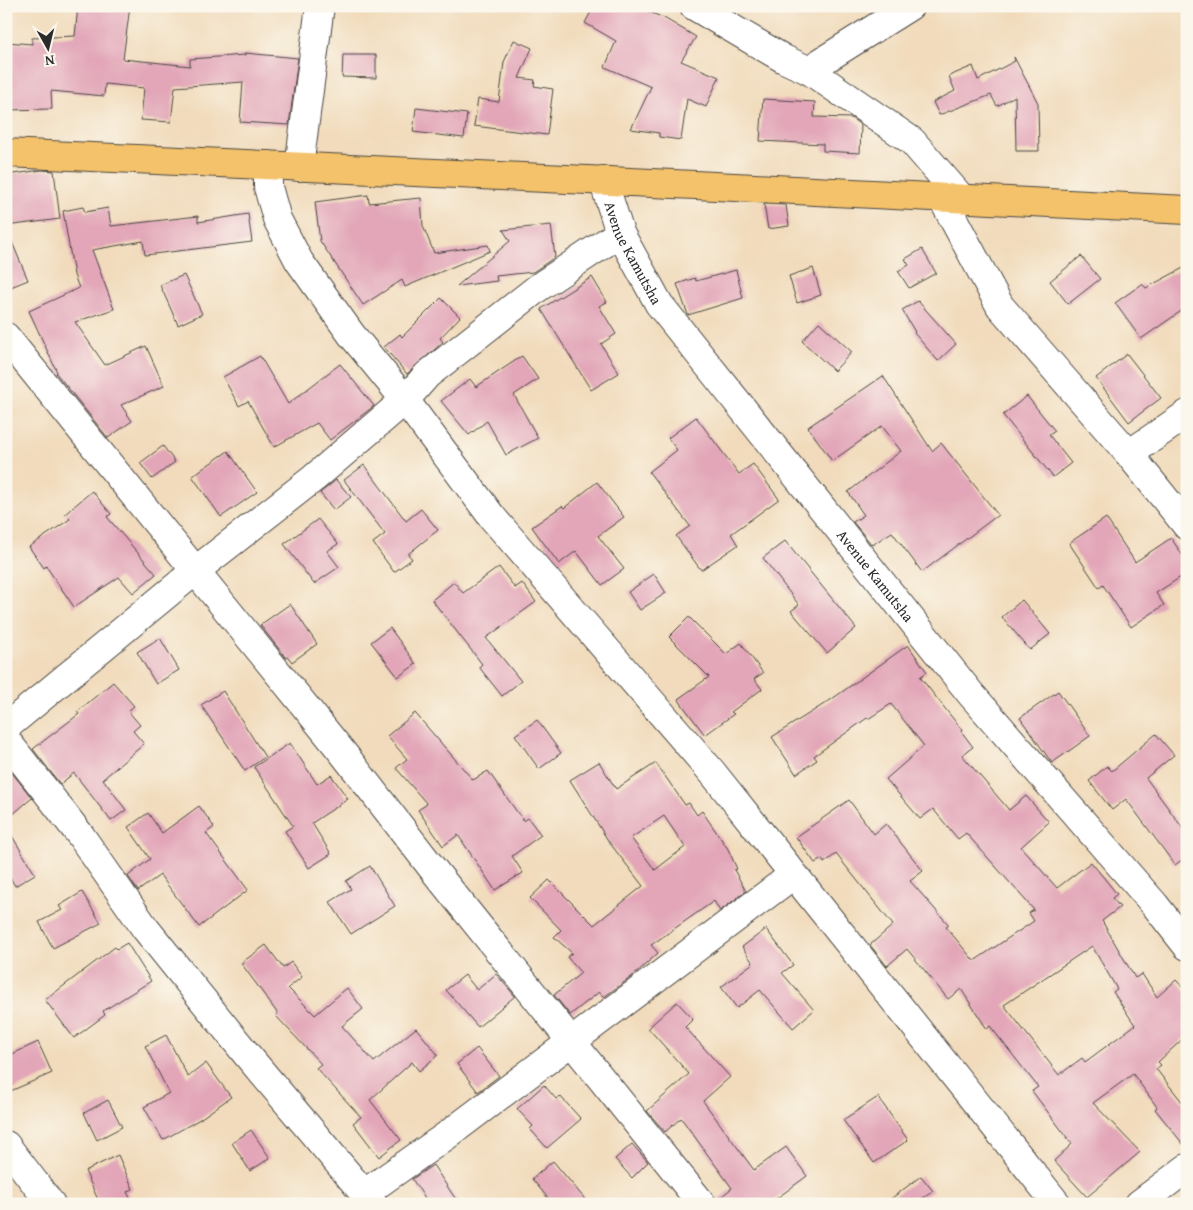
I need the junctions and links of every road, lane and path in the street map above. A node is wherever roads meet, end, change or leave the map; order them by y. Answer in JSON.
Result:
{"nodes":[{"id":1,"x":320,"y":6,"type":"edge"},
{"id":2,"x":694,"y":6,"type":"edge"},
{"id":3,"x":910,"y":6,"type":"edge"},
{"id":4,"x":810,"y":71,"type":"junction"},
{"id":5,"x":6,"y":153,"type":"edge"},
{"id":6,"x":268,"y":165,"type":"junction"},
{"id":7,"x":299,"y":166,"type":"junction"},
{"id":8,"x":603,"y":180,"type":"junction"},
{"id":9,"x":953,"y":199,"type":"junction"},
{"id":10,"x":1187,"y":210,"type":"edge"},
{"id":11,"x":620,"y":233,"type":"junction"},
{"id":12,"x":6,"y":336,"type":"edge"},
{"id":13,"x":405,"y":400,"type":"junction"},
{"id":14,"x":1187,"y":414,"type":"edge"},
{"id":15,"x":1129,"y":454,"type":"junction"},
{"id":16,"x":1187,"y":526,"type":"edge"},
{"id":17,"x":195,"y":571,"type":"junction"},
{"id":18,"x":6,"y":728,"type":"edge"},
{"id":19,"x":6,"y":740,"type":"edge"},
{"id":20,"x":793,"y":875,"type":"junction"},
{"id":21,"x":1187,"y":946,"type":"edge"},
{"id":22,"x":570,"y":1040,"type":"junction"},
{"id":23,"x":6,"y":1145,"type":"edge"},
{"id":24,"x":1187,"y":1168,"type":"edge"},
{"id":25,"x":369,"y":1199,"type":"edge"},
{"id":26,"x":51,"y":1204,"type":"edge"},
{"id":27,"x":702,"y":1204,"type":"edge"},
{"id":28,"x":1057,"y":1204,"type":"edge"},
{"id":29,"x":1139,"y":1204,"type":"edge"}],
"edges":[{"from":1,"to":7,"type":"street"},
{"from":2,"to":4,"type":"street"},
{"from":3,"to":4,"type":"street"},
{"from":4,"to":9,"type":"street"},
{"from":5,"to":6,"type":"highway"},
{"from":6,"to":7,"type":"highway"},
{"from":6,"to":13,"type":"street"},
{"from":7,"to":8,"type":"highway"},
{"from":8,"to":9,"type":"highway"},
{"from":8,"to":11,"type":"street","name":"Avenue Kamutsha"},
{"from":9,"to":10,"type":"highway"},
{"from":9,"to":15,"type":"street"},
{"from":11,"to":13,"type":"street"},
{"from":11,"to":21,"type":"street","name":"Avenue Kamutsha"},
{"from":12,"to":17,"type":"street"},
{"from":13,"to":17,"type":"street"},
{"from":13,"to":20,"type":"street"},
{"from":14,"to":15,"type":"street"},
{"from":15,"to":16,"type":"street"},
{"from":17,"to":18,"type":"street"},
{"from":17,"to":22,"type":"street"},
{"from":19,"to":25,"type":"street"},
{"from":20,"to":22,"type":"street"},
{"from":20,"to":28,"type":"street"},
{"from":22,"to":25,"type":"street"},
{"from":22,"to":27,"type":"street"},
{"from":23,"to":26,"type":"street"},
{"from":24,"to":29,"type":"street"}]}
